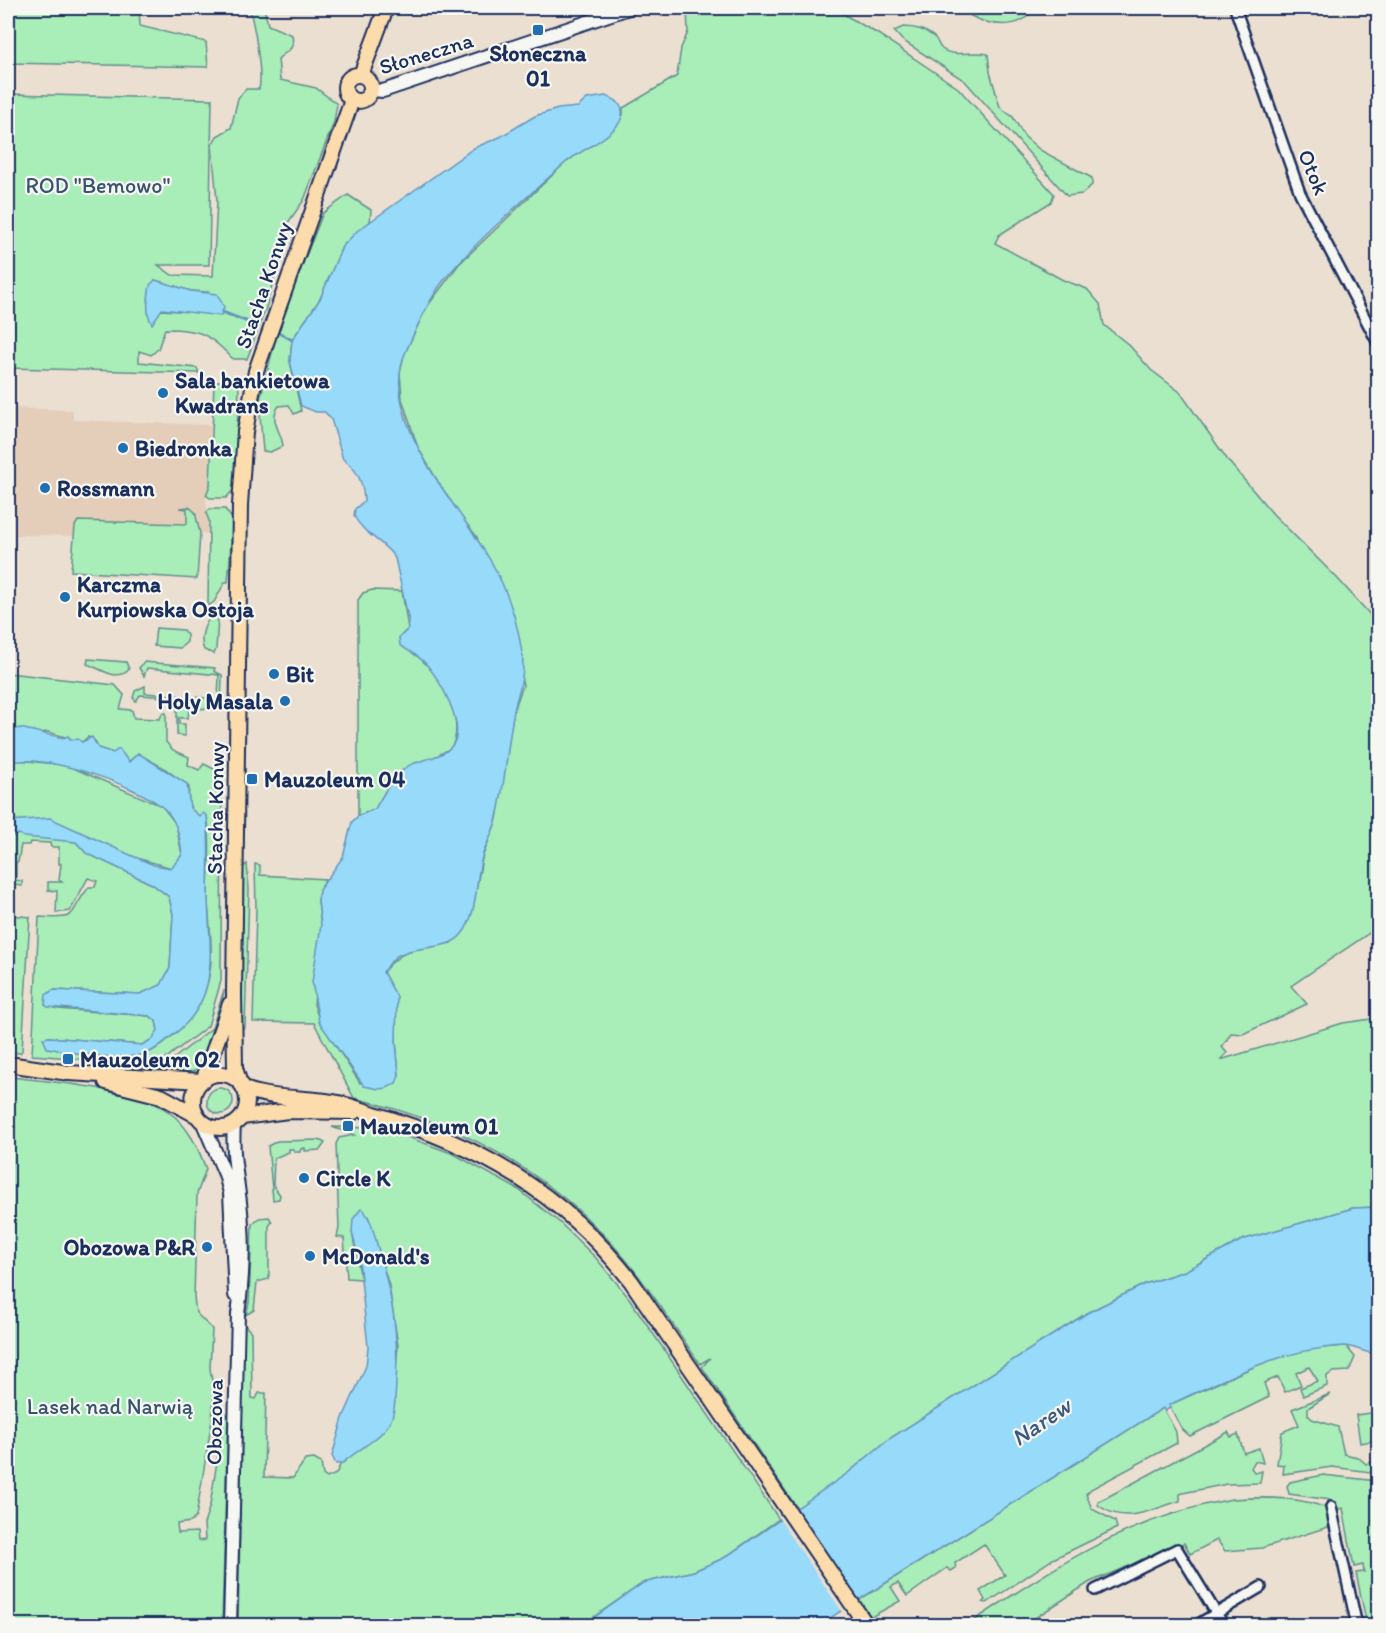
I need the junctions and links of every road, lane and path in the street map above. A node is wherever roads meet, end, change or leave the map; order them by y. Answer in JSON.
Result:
{"nodes":[{"id":1,"x":386,"y":8,"type":"edge"},
{"id":2,"x":629,"y":8,"type":"edge"},
{"id":3,"x":1235,"y":8,"type":"edge"},
{"id":4,"x":361,"y":75,"type":"junction"},
{"id":5,"x":371,"y":90,"type":"junction"},
{"id":6,"x":352,"y":100,"type":"junction"},
{"id":7,"x":1378,"y":343,"type":"edge"},
{"id":8,"x":234,"y":994,"type":"junction"},
{"id":9,"x":8,"y":1064,"type":"edge"},
{"id":10,"x":69,"y":1073,"type":"junction"},
{"id":11,"x":203,"y":1080,"type":"junction"},
{"id":12,"x":242,"y":1085,"type":"junction"},
{"id":13,"x":371,"y":1113,"type":"junction"},
{"id":14,"x":200,"y":1119,"type":"junction"},
{"id":15,"x":238,"y":1121,"type":"junction"},
{"id":16,"x":238,"y":1314,"type":"junction"},
{"id":17,"x":1331,"y":1507,"type":"dead end"},
{"id":18,"x":1261,"y":1587,"type":"dead end"},
{"id":19,"x":1095,"y":1590,"type":"dead end"},
{"id":20,"x":1217,"y":1614,"type":"junction"},
{"id":21,"x":230,"y":1626,"type":"edge"},
{"id":22,"x":867,"y":1626,"type":"edge"},
{"id":23,"x":1195,"y":1626,"type":"edge"},
{"id":24,"x":1224,"y":1626,"type":"edge"},
{"id":25,"x":1357,"y":1626,"type":"edge"}],
"edges":[{"from":1,"to":4,"type":"main road"},
{"from":2,"to":5,"type":"street","name":"Słoneczna"},
{"from":3,"to":7,"type":"street","name":"Otok"},
{"from":4,"to":5,"type":"main road"},
{"from":4,"to":6,"type":"main road"},
{"from":5,"to":6,"type":"main road"},
{"from":6,"to":8,"type":"main road","name":"Stacha Konwy"},
{"from":8,"to":11,"type":"main road","name":"Stacha Konwy"},
{"from":8,"to":12,"type":"main road","name":"Stacha Konwy"},
{"from":9,"to":10,"type":"main road"},
{"from":10,"to":11,"type":"main road"},
{"from":10,"to":14,"type":"main road"},
{"from":11,"to":12,"type":"main road"},
{"from":11,"to":14,"type":"main road"},
{"from":12,"to":13,"type":"main road"},
{"from":12,"to":15,"type":"main road"},
{"from":13,"to":15,"type":"main road"},
{"from":13,"to":22,"type":"main road"},
{"from":14,"to":15,"type":"main road"},
{"from":14,"to":16,"type":"street","name":"Obozowa"},
{"from":15,"to":16,"type":"street","name":"Obozowa"},
{"from":16,"to":21,"type":"street","name":"Obozowa"},
{"from":17,"to":25,"type":"street"},
{"from":18,"to":20,"type":"street"},
{"from":19,"to":20,"type":"street"},
{"from":20,"to":23,"type":"street"},
{"from":20,"to":24,"type":"street"}]}
